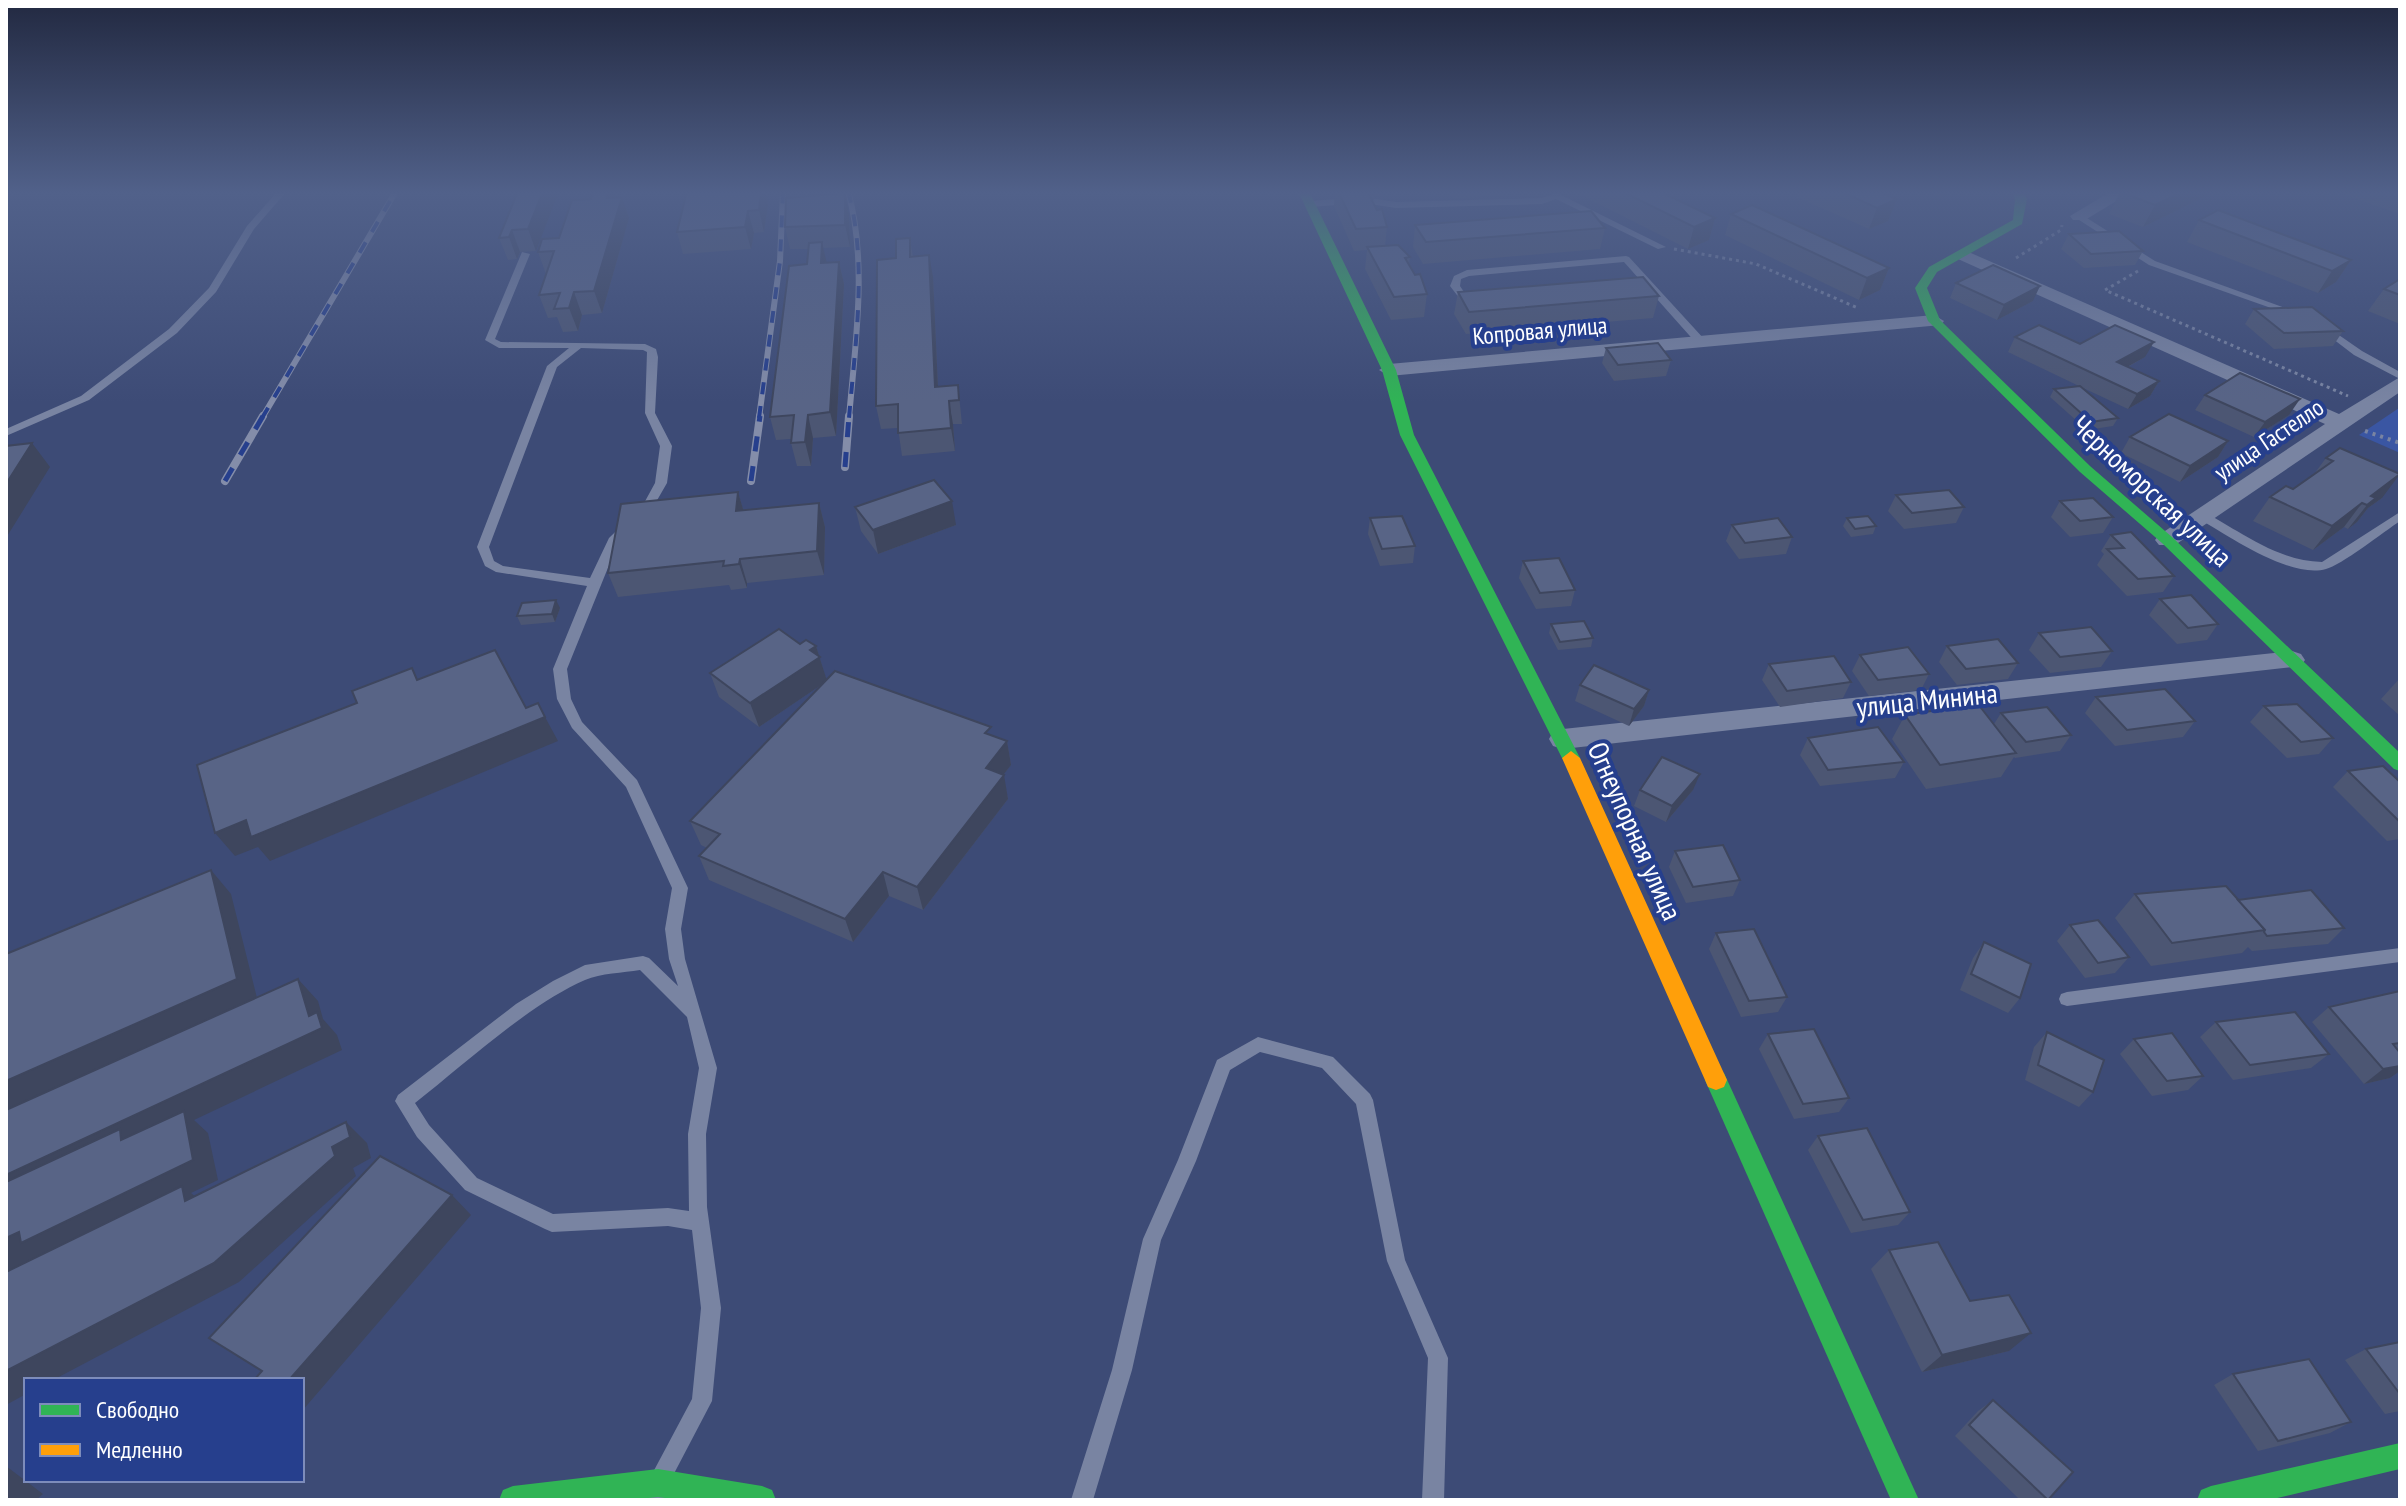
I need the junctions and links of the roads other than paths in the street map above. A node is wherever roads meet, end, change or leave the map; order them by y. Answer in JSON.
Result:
{"nodes":[{"id":1,"x":230,"y":261,"type":"edge"},
{"id":2,"x":522,"y":261,"type":"edge"},
{"id":3,"x":1337,"y":261,"type":"edge"},
{"id":4,"x":1585,"y":261,"type":"edge"},
{"id":5,"x":1629,"y":261,"type":"edge"},
{"id":6,"x":1953,"y":261,"type":"edge"},
{"id":7,"x":1978,"y":261,"type":"edge"},
{"id":8,"x":2149,"y":261,"type":"edge"},
{"id":9,"x":1658,"y":294,"type":"junction"},
{"id":10,"x":1643,"y":295,"type":"edge"},
{"id":11,"x":1480,"y":304,"type":"edge"},
{"id":12,"x":1934,"y":321,"type":"junction"},
{"id":13,"x":1701,"y":342,"type":"junction"},
{"id":14,"x":579,"y":345,"type":"junction"},
{"id":15,"x":1389,"y":370,"type":"junction"},
{"id":16,"x":2400,"y":376,"type":"edge"},
{"id":17,"x":2394,"y":393,"type":"edge"},
{"id":18,"x":2341,"y":423,"type":"junction"},
{"id":19,"x":6,"y":433,"type":"edge"},
{"id":20,"x":2203,"y":516,"type":"junction"},
{"id":21,"x":2400,"y":516,"type":"edge"},
{"id":22,"x":2167,"y":540,"type":"junction"},
{"id":23,"x":594,"y":583,"type":"junction"},
{"id":24,"x":2292,"y":660,"type":"junction"},
{"id":25,"x":1563,"y":739,"type":"junction"},
{"id":26,"x":2400,"y":764,"type":"edge"},
{"id":27,"x":2400,"y":955,"type":"edge"},
{"id":28,"x":2067,"y":999,"type":"dead end"},
{"id":29,"x":694,"y":1013,"type":"junction"},
{"id":30,"x":700,"y":1222,"type":"junction"},
{"id":31,"x":2400,"y":1456,"type":"edge"},
{"id":32,"x":657,"y":1491,"type":"edge"},
{"id":33,"x":513,"y":1500,"type":"edge"},
{"id":34,"x":762,"y":1500,"type":"edge"},
{"id":35,"x":1082,"y":1500,"type":"edge"},
{"id":36,"x":1433,"y":1500,"type":"edge"},
{"id":37,"x":1905,"y":1500,"type":"edge"},
{"id":38,"x":2211,"y":1500,"type":"edge"}],
"edges":[{"from":1,"to":19,"type":"lane"},
{"from":2,"to":14,"type":"lane"},
{"from":3,"to":15,"type":"street","name":"Огнеупорная улица"},
{"from":4,"to":11,"type":"lane"},
{"from":5,"to":9,"type":"lane"},
{"from":6,"to":12,"type":"street","name":"Черноморская улица"},
{"from":7,"to":18,"type":"street"},
{"from":8,"to":16,"type":"lane"},
{"from":9,"to":10,"type":"lane"},
{"from":9,"to":13,"type":"lane"},
{"from":12,"to":13,"type":"street","name":"Копровая улица"},
{"from":12,"to":22,"type":"street","name":"Черноморская улица"},
{"from":13,"to":15,"type":"street","name":"Копровая улица"},
{"from":14,"to":23,"type":"lane"},
{"from":14,"to":23,"type":"lane"},
{"from":15,"to":25,"type":"street","name":"Огнеупорная улица"},
{"from":17,"to":18,"type":"street","name":"улица Гастелло"},
{"from":18,"to":20,"type":"street","name":"улица Гастелло"},
{"from":20,"to":21,"type":"lane"},
{"from":20,"to":22,"type":"street","name":"улица Гастелло"},
{"from":22,"to":24,"type":"street","name":"Черноморская улица"},
{"from":23,"to":29,"type":"lane"},
{"from":24,"to":25,"type":"street","name":"улица Минина"},
{"from":24,"to":26,"type":"street","name":"Черноморская улица"},
{"from":25,"to":37,"type":"street","name":"Огнеупорная улица"},
{"from":27,"to":28,"type":"lane"},
{"from":29,"to":30,"type":"lane"},
{"from":29,"to":30,"type":"lane"},
{"from":30,"to":32,"type":"lane"},
{"from":31,"to":38,"type":"street"},
{"from":32,"to":33,"type":"street"},
{"from":32,"to":34,"type":"street"},
{"from":35,"to":36,"type":"lane"}]}
